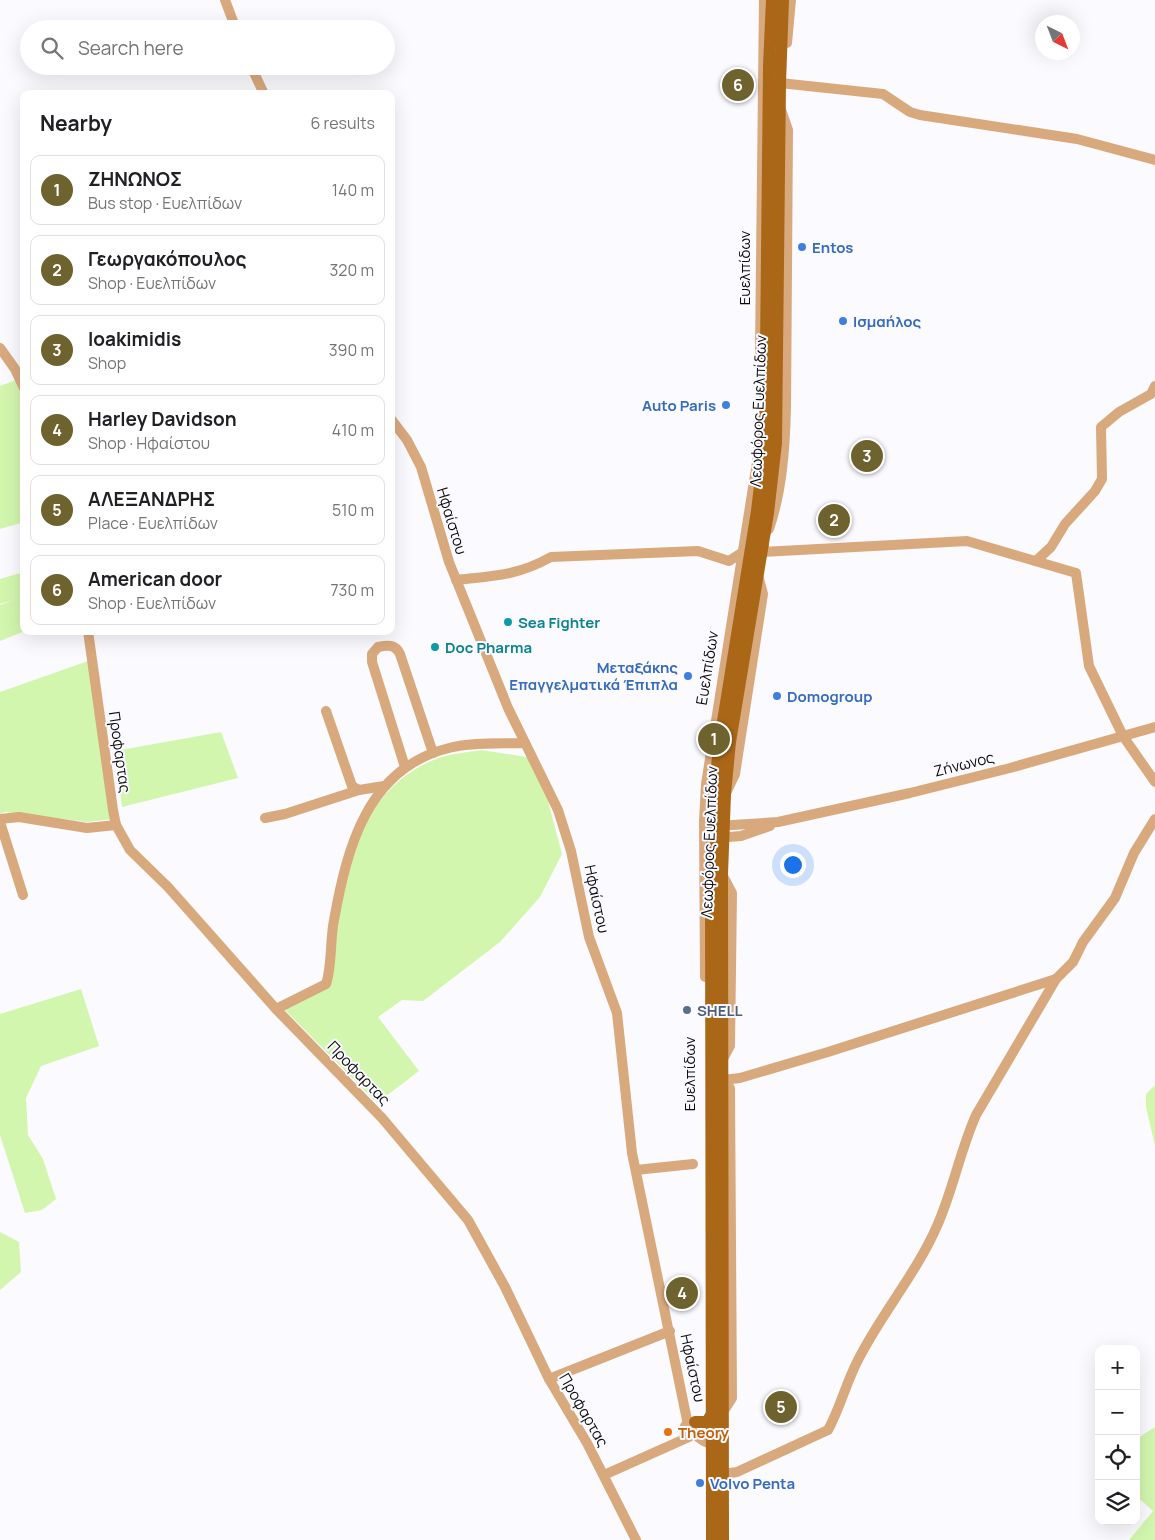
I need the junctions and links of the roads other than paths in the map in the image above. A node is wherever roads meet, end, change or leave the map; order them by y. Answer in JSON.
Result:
{"nodes":[{"id":1,"x":225,"y":0,"type":"edge"},
{"id":2,"x":764,"y":0,"type":"edge"},
{"id":3,"x":772,"y":0,"type":"edge"},
{"id":4,"x":783,"y":0,"type":"edge"},
{"id":5,"x":791,"y":0,"type":"edge"},
{"id":6,"x":767,"y":13,"type":"junction"},
{"id":7,"x":233,"y":20,"type":"edge"},
{"id":8,"x":780,"y":51,"type":"junction"},
{"id":9,"x":255,"y":75,"type":"edge"},
{"id":10,"x":770,"y":79,"type":"junction"},
{"id":11,"x":262,"y":90,"type":"edge"},
{"id":12,"x":770,"y":108,"type":"junction"},
{"id":13,"x":1155,"y":160,"type":"edge"},
{"id":14,"x":0,"y":348,"type":"edge"},
{"id":15,"x":763,"y":367,"type":"junction"},
{"id":16,"x":20,"y":380,"type":"edge"},
{"id":17,"x":1155,"y":386,"type":"edge"},
{"id":18,"x":395,"y":424,"type":"edge"},
{"id":19,"x":743,"y":552,"type":"junction"},
{"id":20,"x":762,"y":552,"type":"junction"},
{"id":21,"x":1036,"y":561,"type":"junction"},
{"id":22,"x":456,"y":580,"type":"junction"},
{"id":23,"x":89,"y":635,"type":"edge"},
{"id":24,"x":726,"y":672,"type":"junction"},
{"id":25,"x":326,"y":712,"type":"dead end"},
{"id":26,"x":1155,"y":727,"type":"edge"},
{"id":27,"x":1123,"y":736,"type":"junction"},
{"id":28,"x":525,"y":743,"type":"junction"},
{"id":29,"x":433,"y":753,"type":"junction"},
{"id":30,"x":405,"y":768,"type":"junction"},
{"id":31,"x":1155,"y":782,"type":"edge"},
{"id":32,"x":384,"y":786,"type":"junction"},
{"id":33,"x":360,"y":790,"type":"junction"},
{"id":34,"x":265,"y":818,"type":"dead end"},
{"id":35,"x":1155,"y":819,"type":"edge"},
{"id":36,"x":0,"y":821,"type":"edge"},
{"id":37,"x":116,"y":825,"type":"junction"},
{"id":38,"x":719,"y":832,"type":"junction"},
{"id":39,"x":23,"y":896,"type":"dead end"},
{"id":40,"x":708,"y":911,"type":"junction"},
{"id":41,"x":717,"y":978,"type":"junction"},
{"id":42,"x":1056,"y":979,"type":"junction"},
{"id":43,"x":276,"y":1009,"type":"junction"},
{"id":44,"x":723,"y":1080,"type":"junction"},
{"id":45,"x":693,"y":1164,"type":"dead end"},
{"id":46,"x":636,"y":1170,"type":"junction"},
{"id":47,"x":670,"y":1331,"type":"junction"},
{"id":48,"x":549,"y":1380,"type":"junction"},
{"id":49,"x":718,"y":1413,"type":"junction"},
{"id":50,"x":690,"y":1418,"type":"junction"},
{"id":51,"x":717,"y":1441,"type":"junction"},
{"id":52,"x":723,"y":1474,"type":"junction"},
{"id":53,"x":604,"y":1476,"type":"junction"},
{"id":54,"x":636,"y":1540,"type":"edge"},
{"id":55,"x":712,"y":1540,"type":"edge"},
{"id":56,"x":723,"y":1540,"type":"edge"}],
"edges":[{"from":1,"to":7,"type":"street"},
{"from":2,"to":6,"type":"street"},
{"from":3,"to":6,"type":"main road","name":"Λεωφόρος Ευελπίδων"},
{"from":4,"to":8,"type":"main road","name":"Λεωφόρος Ευελπίδων"},
{"from":5,"to":8,"type":"street"},
{"from":6,"to":10,"type":"main road","name":"Λεωφόρος Ευελπίδων"},
{"from":8,"to":10,"type":"main road","name":"Λεωφόρος Ευελπίδων"},
{"from":9,"to":11,"type":"street"},
{"from":10,"to":12,"type":"main road","name":"Λεωφόρος Ευελπίδων"},
{"from":10,"to":12,"type":"street"},
{"from":10,"to":13,"type":"street"},
{"from":12,"to":15,"type":"main road","name":"Λεωφόρος Ευελπίδων"},
{"from":12,"to":20,"type":"main road","name":"Λεωφόρος Ευελπίδων"},
{"from":14,"to":16,"type":"street"},
{"from":15,"to":19,"type":"street","name":"Ευελπίδων"},
{"from":15,"to":24,"type":"main road","name":"Λεωφόρος Ευελπίδων"},
{"from":17,"to":21,"type":"street"},
{"from":18,"to":22,"type":"street","name":"Ηφαίστου"},
{"from":19,"to":22,"type":"street"},
{"from":19,"to":24,"type":"street","name":"Ευελπίδων"},
{"from":20,"to":21,"type":"street"},
{"from":20,"to":38,"type":"main road","name":"Λεωφόρος Ευελπίδων"},
{"from":21,"to":27,"type":"street"},
{"from":22,"to":28,"type":"street","name":"Ηφαίστου"},
{"from":23,"to":37,"type":"street","name":"Προφαρτας"},
{"from":24,"to":38,"type":"main road","name":"Λεωφόρος Ευελπίδων"},
{"from":24,"to":40,"type":"street","name":"Ευελπίδων"},
{"from":25,"to":33,"type":"street"},
{"from":26,"to":27,"type":"street","name":"Ζήνωνος"},
{"from":27,"to":31,"type":"street"},
{"from":27,"to":38,"type":"street","name":"Ζήνωνος"},
{"from":28,"to":29,"type":"street"},
{"from":28,"to":46,"type":"street","name":"Ηφαίστου"},
{"from":29,"to":30,"type":"street"},
{"from":29,"to":30,"type":"street"},
{"from":30,"to":32,"type":"street"},
{"from":32,"to":33,"type":"street"},
{"from":32,"to":43,"type":"street"},
{"from":33,"to":34,"type":"street"},
{"from":35,"to":42,"type":"street"},
{"from":36,"to":37,"type":"street"},
{"from":36,"to":39,"type":"street"},
{"from":37,"to":43,"type":"street","name":"Προφαρτας"},
{"from":38,"to":40,"type":"main road","name":"Λεωφόρος Ευελπίδων"},
{"from":38,"to":41,"type":"main road","name":"Λεωφόρος Ευελπίδων"},
{"from":40,"to":41,"type":"main road","name":"Λεωφόρος Ευελπίδων"},
{"from":41,"to":44,"type":"main road","name":"Λεωφόρος Ευελπίδων"},
{"from":41,"to":49,"type":"main road","name":"Λεωφόρος Ευελπίδων"},
{"from":42,"to":44,"type":"street"},
{"from":42,"to":52,"type":"street"},
{"from":43,"to":48,"type":"street","name":"Προφαρτας"},
{"from":44,"to":49,"type":"main road","name":"Λεωφόρος Ευελπίδων"},
{"from":45,"to":46,"type":"street"},
{"from":46,"to":47,"type":"street","name":"Ηφαίστου"},
{"from":47,"to":48,"type":"street"},
{"from":47,"to":50,"type":"street","name":"Ηφαίστου"},
{"from":48,"to":53,"type":"street","name":"Προφαρτας"},
{"from":49,"to":50,"type":"main road"},
{"from":49,"to":51,"type":"main road","name":"Λεωφόρος Ευελπίδων"},
{"from":50,"to":51,"type":"street","name":"Ηφαίστου"},
{"from":50,"to":53,"type":"street"},
{"from":51,"to":52,"type":"main road","name":"Λεωφόρος Ευελπίδων"},
{"from":51,"to":55,"type":"main road","name":"Λεωφόρος Ευελπίδων"},
{"from":52,"to":56,"type":"main road","name":"Λεωφόρος Ευελπίδων"},
{"from":53,"to":54,"type":"street","name":"Προφαρτας"}]}
